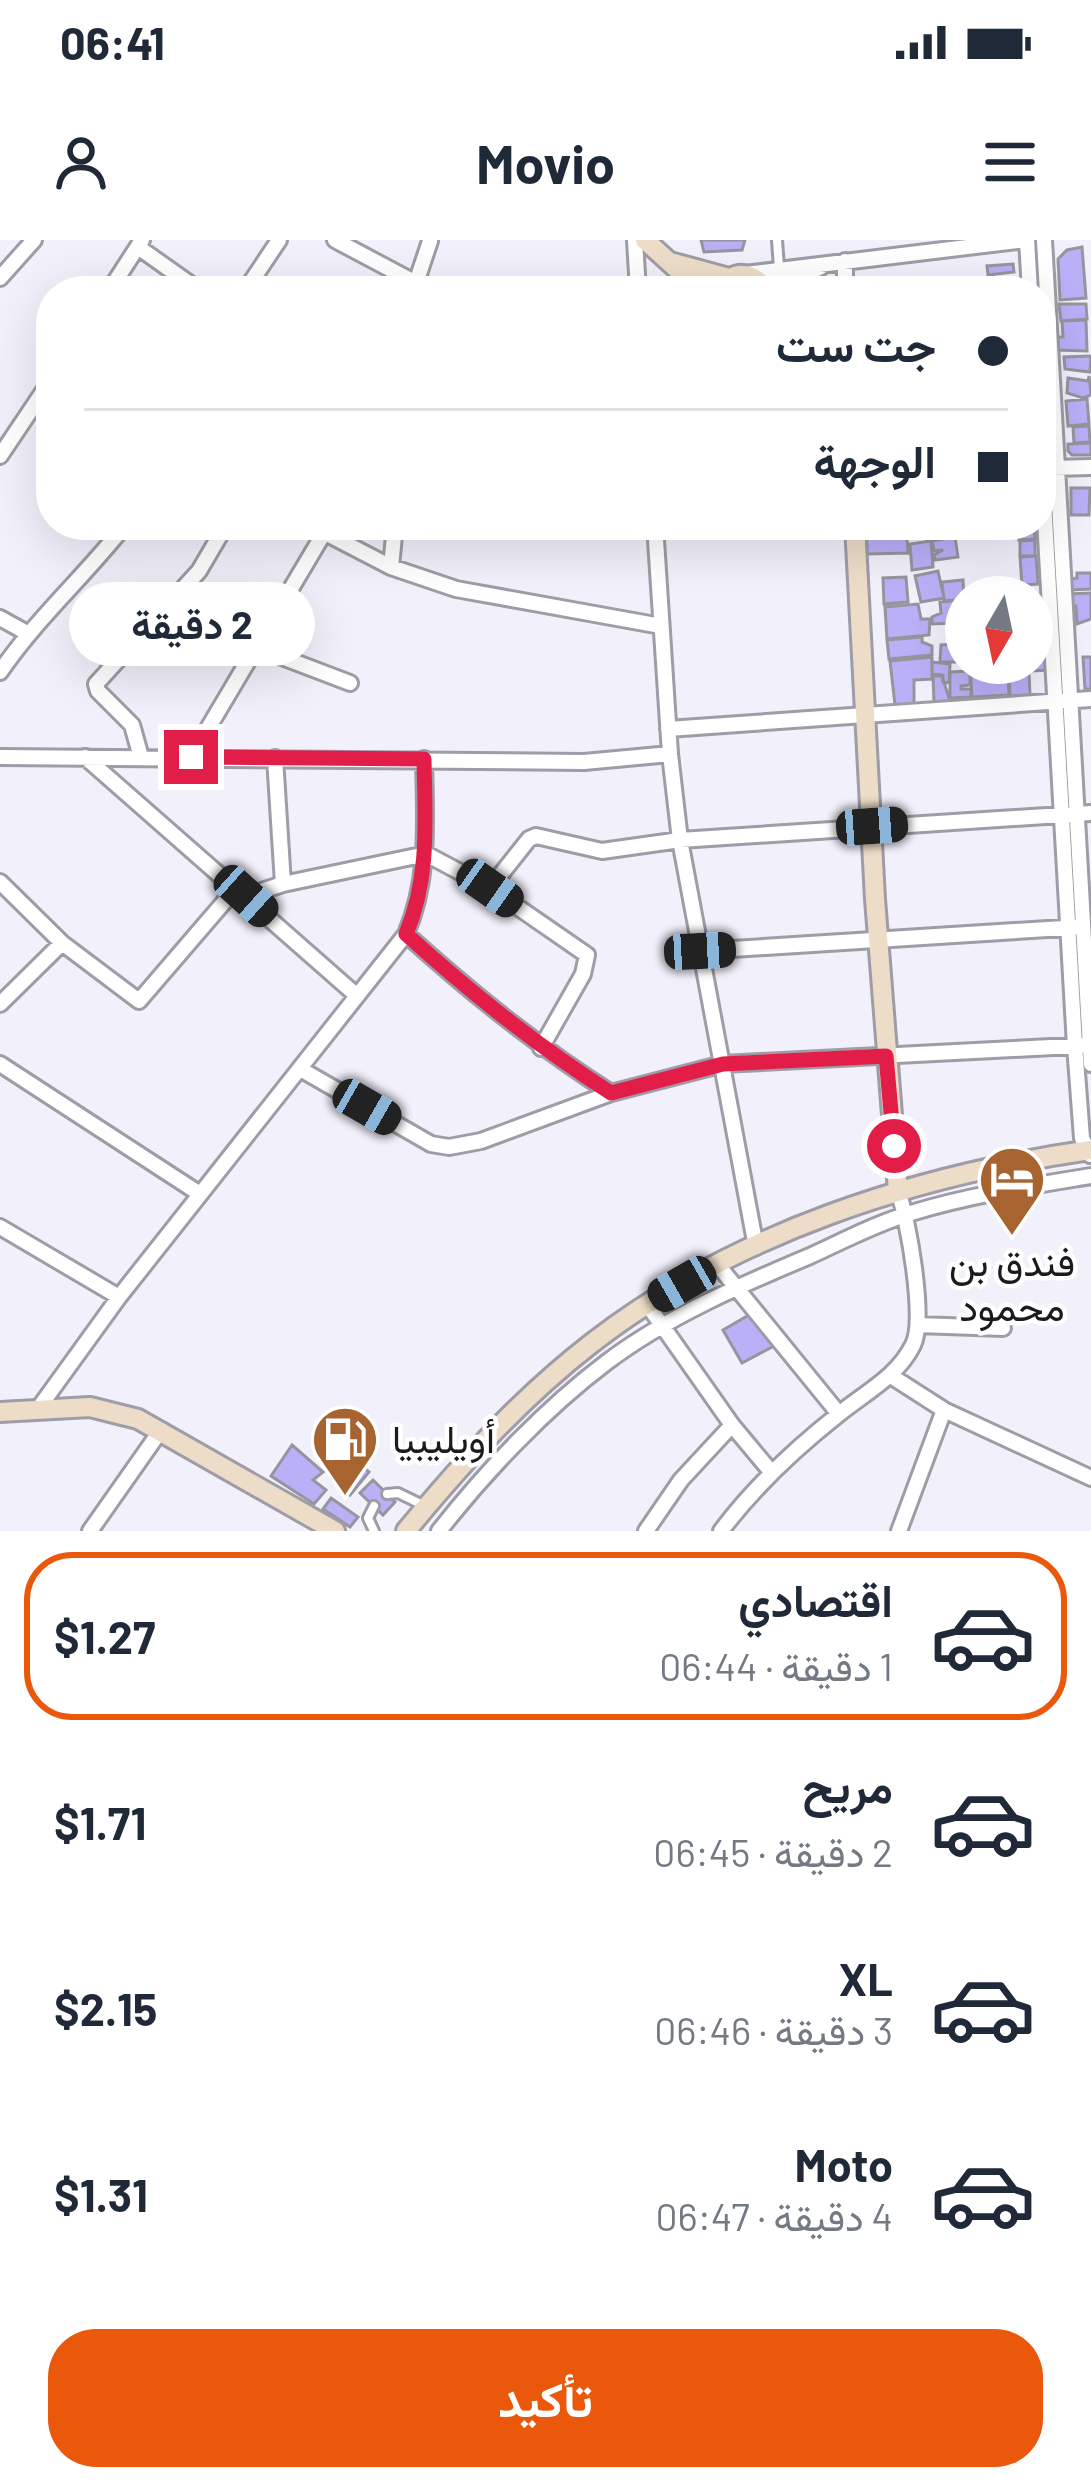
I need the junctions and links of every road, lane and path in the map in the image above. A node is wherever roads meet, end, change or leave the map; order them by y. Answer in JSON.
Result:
{"nodes":[{"id":1,"x":34,"y":240,"type":"edge"},
{"id":2,"x":279,"y":240,"type":"edge"},
{"id":3,"x":335,"y":240,"type":"edge"},
{"id":4,"x":635,"y":240,"type":"edge"},
{"id":5,"x":645,"y":240,"type":"edge"},
{"id":6,"x":777,"y":240,"type":"edge"},
{"id":7,"x":1026,"y":240,"type":"edge"},
{"id":8,"x":1044,"y":240,"type":"edge"},
{"id":9,"x":430,"y":241,"type":"edge"},
{"id":10,"x":140,"y":243,"type":"edge"},
{"id":11,"x":665,"y":261,"type":"junction"},
{"id":12,"x":838,"y":262,"type":"junction"},
{"id":13,"x":778,"y":269,"type":"junction"},
{"id":14,"x":119,"y":276,"type":"edge"},
{"id":15,"x":181,"y":276,"type":"edge"},
{"id":16,"x":255,"y":276,"type":"edge"},
{"id":17,"x":396,"y":276,"type":"edge"},
{"id":18,"x":418,"y":276,"type":"edge"},
{"id":19,"x":637,"y":276,"type":"edge"},
{"id":20,"x":683,"y":276,"type":"edge"},
{"id":21,"x":714,"y":276,"type":"edge"},
{"id":22,"x":751,"y":276,"type":"edge"},
{"id":23,"x":805,"y":276,"type":"edge"},
{"id":24,"x":841,"y":276,"type":"edge"},
{"id":25,"x":1029,"y":276,"type":"edge"},
{"id":26,"x":1044,"y":276,"type":"edge"},
{"id":27,"x":0,"y":278,"type":"edge"},
{"id":28,"x":36,"y":406,"type":"edge"},
{"id":29,"x":0,"y":456,"type":"edge"},
{"id":30,"x":1091,"y":467,"type":"edge"},
{"id":31,"x":1056,"y":469,"type":"edge"},
{"id":32,"x":113,"y":540,"type":"edge"},
{"id":33,"x":217,"y":540,"type":"edge"},
{"id":34,"x":312,"y":540,"type":"edge"},
{"id":35,"x":339,"y":540,"type":"edge"},
{"id":36,"x":393,"y":540,"type":"edge"},
{"id":37,"x":656,"y":540,"type":"edge"},
{"id":38,"x":856,"y":540,"type":"edge"},
{"id":39,"x":1052,"y":540,"type":"edge"},
{"id":40,"x":392,"y":567,"type":"junction"},
{"id":41,"x":0,"y":618,"type":"edge"},
{"id":42,"x":661,"y":626,"type":"junction"},
{"id":43,"x":27,"y":633,"type":"junction"},
{"id":44,"x":258,"y":648,"type":"junction"},
{"id":45,"x":0,"y":672,"type":"edge"},
{"id":46,"x":350,"y":683,"type":"dead end"},
{"id":47,"x":1091,"y":699,"type":"edge"},
{"id":48,"x":1063,"y":701,"type":"junction"},
{"id":49,"x":865,"y":715,"type":"junction"},
{"id":50,"x":668,"y":729,"type":"junction"},
{"id":51,"x":670,"y":754,"type":"junction"},
{"id":52,"x":0,"y":757,"type":"edge"},
{"id":53,"x":85,"y":757,"type":"junction"},
{"id":54,"x":141,"y":757,"type":"junction"},
{"id":55,"x":191,"y":757,"type":"junction"},
{"id":56,"x":275,"y":758,"type":"junction"},
{"id":57,"x":424,"y":759,"type":"junction"},
{"id":58,"x":1076,"y":814,"type":"edge"},
{"id":59,"x":872,"y":826,"type":"junction"},
{"id":60,"x":680,"y":840,"type":"junction"},
{"id":61,"x":426,"y":854,"type":"junction"},
{"id":62,"x":0,"y":882,"type":"edge"},
{"id":63,"x":283,"y":884,"type":"junction"},
{"id":64,"x":490,"y":888,"type":"junction"},
{"id":65,"x":242,"y":892,"type":"junction"},
{"id":66,"x":1082,"y":927,"type":"edge"},
{"id":67,"x":406,"y":934,"type":"junction"},
{"id":68,"x":879,"y":940,"type":"junction"},
{"id":69,"x":62,"y":943,"type":"junction"},
{"id":70,"x":700,"y":951,"type":"junction"},
{"id":71,"x":356,"y":995,"type":"junction"},
{"id":72,"x":0,"y":1004,"type":"edge"},
{"id":73,"x":1085,"y":1046,"type":"edge"},
{"id":74,"x":541,"y":1048,"type":"junction"},
{"id":75,"x":886,"y":1056,"type":"junction"},
{"id":76,"x":0,"y":1064,"type":"edge"},
{"id":77,"x":723,"y":1064,"type":"junction"},
{"id":78,"x":1091,"y":1064,"type":"edge"},
{"id":79,"x":302,"y":1070,"type":"junction"},
{"id":80,"x":611,"y":1093,"type":"junction"},
{"id":81,"x":1089,"y":1152,"type":"edge"},
{"id":82,"x":1091,"y":1176,"type":"edge"},
{"id":83,"x":898,"y":1191,"type":"junction"},
{"id":84,"x":200,"y":1194,"type":"junction"},
{"id":85,"x":907,"y":1214,"type":"junction"},
{"id":86,"x":0,"y":1227,"type":"edge"},
{"id":87,"x":756,"y":1246,"type":"junction"},
{"id":88,"x":717,"y":1264,"type":"junction"},
{"id":89,"x":736,"y":1287,"type":"junction"},
{"id":90,"x":119,"y":1297,"type":"junction"},
{"id":91,"x":647,"y":1304,"type":"junction"},
{"id":92,"x":918,"y":1325,"type":"junction"},
{"id":93,"x":662,"y":1328,"type":"junction"},
{"id":94,"x":1003,"y":1328,"type":"dead end"},
{"id":95,"x":891,"y":1376,"type":"junction"},
{"id":96,"x":38,"y":1409,"type":"junction"},
{"id":97,"x":944,"y":1410,"type":"junction"},
{"id":98,"x":0,"y":1412,"type":"edge"},
{"id":99,"x":839,"y":1414,"type":"junction"},
{"id":100,"x":732,"y":1425,"type":"junction"},
{"id":101,"x":161,"y":1430,"type":"junction"},
{"id":102,"x":772,"y":1473,"type":"junction"},
{"id":103,"x":1091,"y":1478,"type":"edge"},
{"id":104,"x":387,"y":1494,"type":"dead end"},
{"id":105,"x":426,"y":1506,"type":"junction"},
{"id":106,"x":374,"y":1507,"type":"dead end"},
{"id":107,"x":90,"y":1531,"type":"edge"},
{"id":108,"x":335,"y":1531,"type":"edge"},
{"id":109,"x":374,"y":1531,"type":"edge"},
{"id":110,"x":406,"y":1531,"type":"edge"},
{"id":111,"x":439,"y":1531,"type":"edge"},
{"id":112,"x":646,"y":1531,"type":"edge"},
{"id":113,"x":721,"y":1531,"type":"edge"},
{"id":114,"x":898,"y":1531,"type":"edge"}],
"edges":[{"from":1,"to":27,"type":"street"},
{"from":2,"to":16,"type":"street"},
{"from":3,"to":17,"type":"street"},
{"from":4,"to":19,"type":"street"},
{"from":5,"to":11,"type":"main road"},
{"from":6,"to":13,"type":"lane"},
{"from":7,"to":12,"type":"street"},
{"from":7,"to":25,"type":"street"},
{"from":8,"to":26,"type":"street"},
{"from":9,"to":18,"type":"street"},
{"from":10,"to":14,"type":"street"},
{"from":10,"to":15,"type":"street"},
{"from":11,"to":20,"type":"main road"},
{"from":11,"to":21,"type":"main road"},
{"from":12,"to":13,"type":"street"},
{"from":12,"to":23,"type":"street"},
{"from":12,"to":24,"type":"street"},
{"from":13,"to":22,"type":"street"},
{"from":28,"to":29,"type":"street"},
{"from":30,"to":31,"type":"street"},
{"from":32,"to":43,"type":"street"},
{"from":33,"to":54,"type":"street"},
{"from":34,"to":44,"type":"street"},
{"from":35,"to":40,"type":"street"},
{"from":36,"to":40,"type":"street"},
{"from":37,"to":42,"type":"street"},
{"from":38,"to":49,"type":"main road"},
{"from":39,"to":48,"type":"street"},
{"from":40,"to":42,"type":"street"},
{"from":41,"to":43,"type":"street"},
{"from":42,"to":50,"type":"street"},
{"from":43,"to":45,"type":"street"},
{"from":44,"to":46,"type":"street"},
{"from":44,"to":55,"type":"street"},
{"from":47,"to":48,"type":"street"},
{"from":48,"to":49,"type":"street"},
{"from":48,"to":58,"type":"street"},
{"from":49,"to":50,"type":"street"},
{"from":49,"to":59,"type":"main road"},
{"from":50,"to":51,"type":"street"},
{"from":51,"to":57,"type":"street"},
{"from":51,"to":60,"type":"street"},
{"from":52,"to":53,"type":"street"},
{"from":53,"to":54,"type":"street"},
{"from":53,"to":65,"type":"street"},
{"from":54,"to":55,"type":"street"},
{"from":55,"to":56,"type":"street"},
{"from":56,"to":57,"type":"street"},
{"from":56,"to":63,"type":"street"},
{"from":57,"to":61,"type":"street"},
{"from":58,"to":59,"type":"street"},
{"from":58,"to":66,"type":"street"},
{"from":59,"to":60,"type":"street"},
{"from":59,"to":68,"type":"main road"},
{"from":60,"to":64,"type":"street"},
{"from":60,"to":70,"type":"street"},
{"from":61,"to":63,"type":"street"},
{"from":61,"to":64,"type":"street"},
{"from":61,"to":67,"type":"street"},
{"from":62,"to":69,"type":"street"},
{"from":63,"to":65,"type":"street"},
{"from":64,"to":74,"type":"street"},
{"from":65,"to":69,"type":"street"},
{"from":65,"to":71,"type":"street"},
{"from":66,"to":68,"type":"street"},
{"from":66,"to":73,"type":"street"},
{"from":67,"to":71,"type":"street"},
{"from":67,"to":74,"type":"street"},
{"from":68,"to":70,"type":"street"},
{"from":68,"to":75,"type":"main road"},
{"from":69,"to":72,"type":"street"},
{"from":70,"to":77,"type":"street"},
{"from":71,"to":79,"type":"street"},
{"from":73,"to":75,"type":"street"},
{"from":73,"to":78,"type":"street"},
{"from":73,"to":81,"type":"street"},
{"from":74,"to":80,"type":"street"},
{"from":75,"to":77,"type":"street"},
{"from":75,"to":83,"type":"main road"},
{"from":76,"to":84,"type":"street"},
{"from":77,"to":80,"type":"street"},
{"from":77,"to":87,"type":"street"},
{"from":79,"to":80,"type":"street"},
{"from":79,"to":84,"type":"street"},
{"from":81,"to":83,"type":"main road"},
{"from":82,"to":85,"type":"street"},
{"from":83,"to":85,"type":"street"},
{"from":83,"to":87,"type":"main road"},
{"from":84,"to":90,"type":"street"},
{"from":85,"to":89,"type":"street"},
{"from":85,"to":92,"type":"street"},
{"from":86,"to":90,"type":"street"},
{"from":87,"to":88,"type":"main road"},
{"from":88,"to":89,"type":"street"},
{"from":88,"to":91,"type":"main road"},
{"from":89,"to":93,"type":"street"},
{"from":89,"to":99,"type":"street"},
{"from":90,"to":96,"type":"street"},
{"from":91,"to":93,"type":"street"},
{"from":91,"to":105,"type":"main road"},
{"from":92,"to":94,"type":"street"},
{"from":92,"to":95,"type":"street"},
{"from":93,"to":100,"type":"street"},
{"from":93,"to":111,"type":"street"},
{"from":95,"to":97,"type":"street"},
{"from":95,"to":99,"type":"street"},
{"from":96,"to":98,"type":"main road"},
{"from":96,"to":101,"type":"main road"},
{"from":97,"to":103,"type":"street"},
{"from":97,"to":114,"type":"street"},
{"from":99,"to":102,"type":"street"},
{"from":100,"to":102,"type":"street"},
{"from":100,"to":112,"type":"street"},
{"from":101,"to":107,"type":"street"},
{"from":101,"to":108,"type":"main road"},
{"from":102,"to":113,"type":"street"},
{"from":104,"to":105,"type":"lane"},
{"from":105,"to":110,"type":"main road"},
{"from":106,"to":109,"type":"lane"}]}
